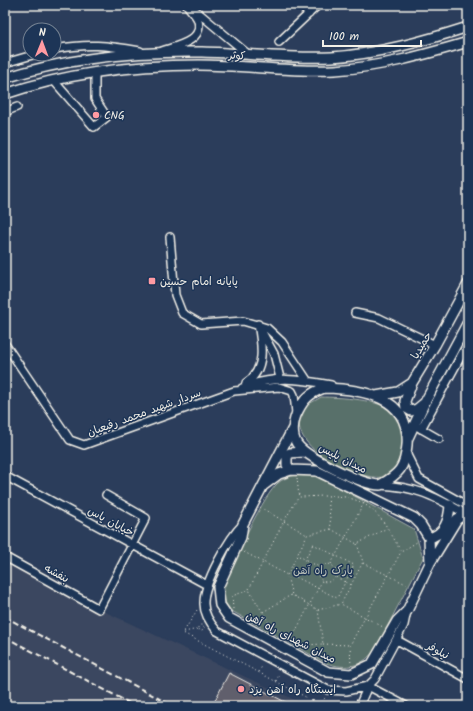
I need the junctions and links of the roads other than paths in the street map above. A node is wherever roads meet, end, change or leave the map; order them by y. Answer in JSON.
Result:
{"nodes":[{"id":1,"x":188,"y":5,"type":"edge"},
{"id":2,"x":300,"y":5,"type":"edge"},
{"id":3,"x":318,"y":5,"type":"edge"},
{"id":4,"x":199,"y":7,"type":"edge"},
{"id":5,"x":309,"y":14,"type":"junction"},
{"id":6,"x":468,"y":27,"type":"edge"},
{"id":7,"x":279,"y":42,"type":"dead end"},
{"id":8,"x":468,"y":42,"type":"edge"},
{"id":9,"x":62,"y":48,"type":"edge"},
{"id":10,"x":154,"y":53,"type":"junction"},
{"id":11,"x":249,"y":55,"type":"junction"},
{"id":12,"x":22,"y":58,"type":"edge"},
{"id":13,"x":5,"y":63,"type":"edge"},
{"id":14,"x":95,"y":72,"type":"junction"},
{"id":15,"x":5,"y":78,"type":"edge"},
{"id":16,"x":54,"y":81,"type":"junction"},
{"id":17,"x":5,"y":94,"type":"edge"},
{"id":18,"x":17,"y":107,"type":"dead end"},
{"id":19,"x":5,"y":112,"type":"edge"},
{"id":20,"x":170,"y":237,"type":"dead end"},
{"id":21,"x":468,"y":284,"type":"edge"},
{"id":22,"x":355,"y":313,"type":"dead end"},
{"id":23,"x":468,"y":322,"type":"edge"},
{"id":24,"x":258,"y":324,"type":"junction"},
{"id":25,"x":468,"y":343,"type":"edge"},
{"id":26,"x":5,"y":344,"type":"edge"},
{"id":27,"x":436,"y":345,"type":"junction"},
{"id":28,"x":280,"y":378,"type":"junction"},
{"id":29,"x":307,"y":380,"type":"junction"},
{"id":30,"x":412,"y":383,"type":"junction"},
{"id":31,"x":348,"y":389,"type":"junction"},
{"id":32,"x":234,"y":391,"type":"junction"},
{"id":33,"x":376,"y":396,"type":"junction"},
{"id":34,"x":424,"y":404,"type":"junction"},
{"id":35,"x":296,"y":415,"type":"junction"},
{"id":36,"x":417,"y":426,"type":"junction"},
{"id":37,"x":293,"y":428,"type":"junction"},
{"id":38,"x":408,"y":438,"type":"junction"},
{"id":39,"x":439,"y":439,"type":"dead end"},
{"id":40,"x":304,"y":452,"type":"junction"},
{"id":41,"x":406,"y":453,"type":"junction"},
{"id":42,"x":294,"y":470,"type":"junction"},
{"id":43,"x":5,"y":476,"type":"edge"},
{"id":44,"x":380,"y":485,"type":"junction"},
{"id":45,"x":260,"y":489,"type":"junction"},
{"id":46,"x":106,"y":495,"type":"dead end"},
{"id":47,"x":450,"y":505,"type":"junction"},
{"id":48,"x":467,"y":512,"type":"edge"},
{"id":49,"x":242,"y":524,"type":"junction"},
{"id":50,"x":428,"y":537,"type":"junction"},
{"id":51,"x":133,"y":545,"type":"junction"},
{"id":52,"x":5,"y":557,"type":"edge"},
{"id":53,"x":430,"y":562,"type":"junction"},
{"id":54,"x":207,"y":585,"type":"junction"},
{"id":55,"x":407,"y":611,"type":"junction"},
{"id":56,"x":397,"y":640,"type":"junction"},
{"id":57,"x":468,"y":679,"type":"edge"},
{"id":58,"x":368,"y":686,"type":"junction"},
{"id":59,"x":359,"y":706,"type":"edge"},
{"id":60,"x":406,"y":706,"type":"edge"}],
"edges":[{"from":1,"to":4,"type":"street"},
{"from":1,"to":10,"type":"street"},
{"from":2,"to":5,"type":"street"},
{"from":3,"to":5,"type":"street"},
{"from":4,"to":11,"type":"street"},
{"from":5,"to":7,"type":"street"},
{"from":6,"to":11,"type":"main road","name":"کوثر"},
{"from":8,"to":14,"type":"main road","name":"کوثر"},
{"from":9,"to":10,"type":"street"},
{"from":10,"to":11,"type":"main road","name":"کوثر"},
{"from":10,"to":15,"type":"main road","name":"کوثر"},
{"from":12,"to":13,"type":"street"},
{"from":14,"to":16,"type":"main road","name":"کوثر"},
{"from":14,"to":16,"type":"street"},
{"from":16,"to":17,"type":"main road","name":"کوثر"},
{"from":18,"to":19,"type":"street"},
{"from":20,"to":24,"type":"street"},
{"from":21,"to":27,"type":"main road","name":"حمیدیا"},
{"from":22,"to":27,"type":"street"},
{"from":23,"to":34,"type":"main road"},
{"from":24,"to":28,"type":"street"},
{"from":24,"to":29,"type":"street"},
{"from":24,"to":32,"type":"street"},
{"from":25,"to":36,"type":"street"},
{"from":26,"to":32,"type":"street","name":"سردار شهید محمد رفیعیان"},
{"from":27,"to":30,"type":"main road","name":"حمیدیا"},
{"from":28,"to":29,"type":"street"},
{"from":28,"to":32,"type":"street"},
{"from":29,"to":31,"type":"street"},
{"from":30,"to":33,"type":"main road","name":"حمیدیا"},
{"from":30,"to":34,"type":"main road"},
{"from":31,"to":33,"type":"main road"},
{"from":31,"to":35,"type":"main road"},
{"from":32,"to":35,"type":"street","name":"سردار شهید محمد رفیعیان"},
{"from":33,"to":38,"type":"main road"},
{"from":34,"to":36,"type":"main road"},
{"from":35,"to":37,"type":"main road"},
{"from":36,"to":38,"type":"main road"},
{"from":36,"to":39,"type":"street"},
{"from":37,"to":40,"type":"main road","name":"میدان پلیس"},
{"from":37,"to":45,"type":"main road","name":"میدان شهدای راه آهن"},
{"from":38,"to":41,"type":"main road"},
{"from":40,"to":42,"type":"main road"},
{"from":40,"to":44,"type":"main road","name":"میدان پلیس"},
{"from":41,"to":44,"type":"main road"},
{"from":41,"to":48,"type":"street"},
{"from":42,"to":45,"type":"main road"},
{"from":42,"to":50,"type":"main road"},
{"from":43,"to":51,"type":"street","name":"خیابان یاس"},
{"from":44,"to":47,"type":"street"},
{"from":45,"to":49,"type":"main road","name":"میدان شهدای راه آهن"},
{"from":46,"to":51,"type":"street"},
{"from":47,"to":48,"type":"street"},
{"from":47,"to":50,"type":"main road"},
{"from":48,"to":53,"type":"main road"},
{"from":49,"to":54,"type":"street"},
{"from":49,"to":55,"type":"main road","name":"میدان شهدای راه آهن"},
{"from":50,"to":53,"type":"main road"},
{"from":51,"to":52,"type":"street","name":"بنفشه"},
{"from":51,"to":54,"type":"street","name":"خیابان یاس"},
{"from":53,"to":55,"type":"main road"},
{"from":54,"to":58,"type":"street"},
{"from":55,"to":56,"type":"street"},
{"from":56,"to":57,"type":"street","name":"نیلوفر"},
{"from":56,"to":58,"type":"street"},
{"from":58,"to":59,"type":"street"},
{"from":58,"to":60,"type":"street"}]}
